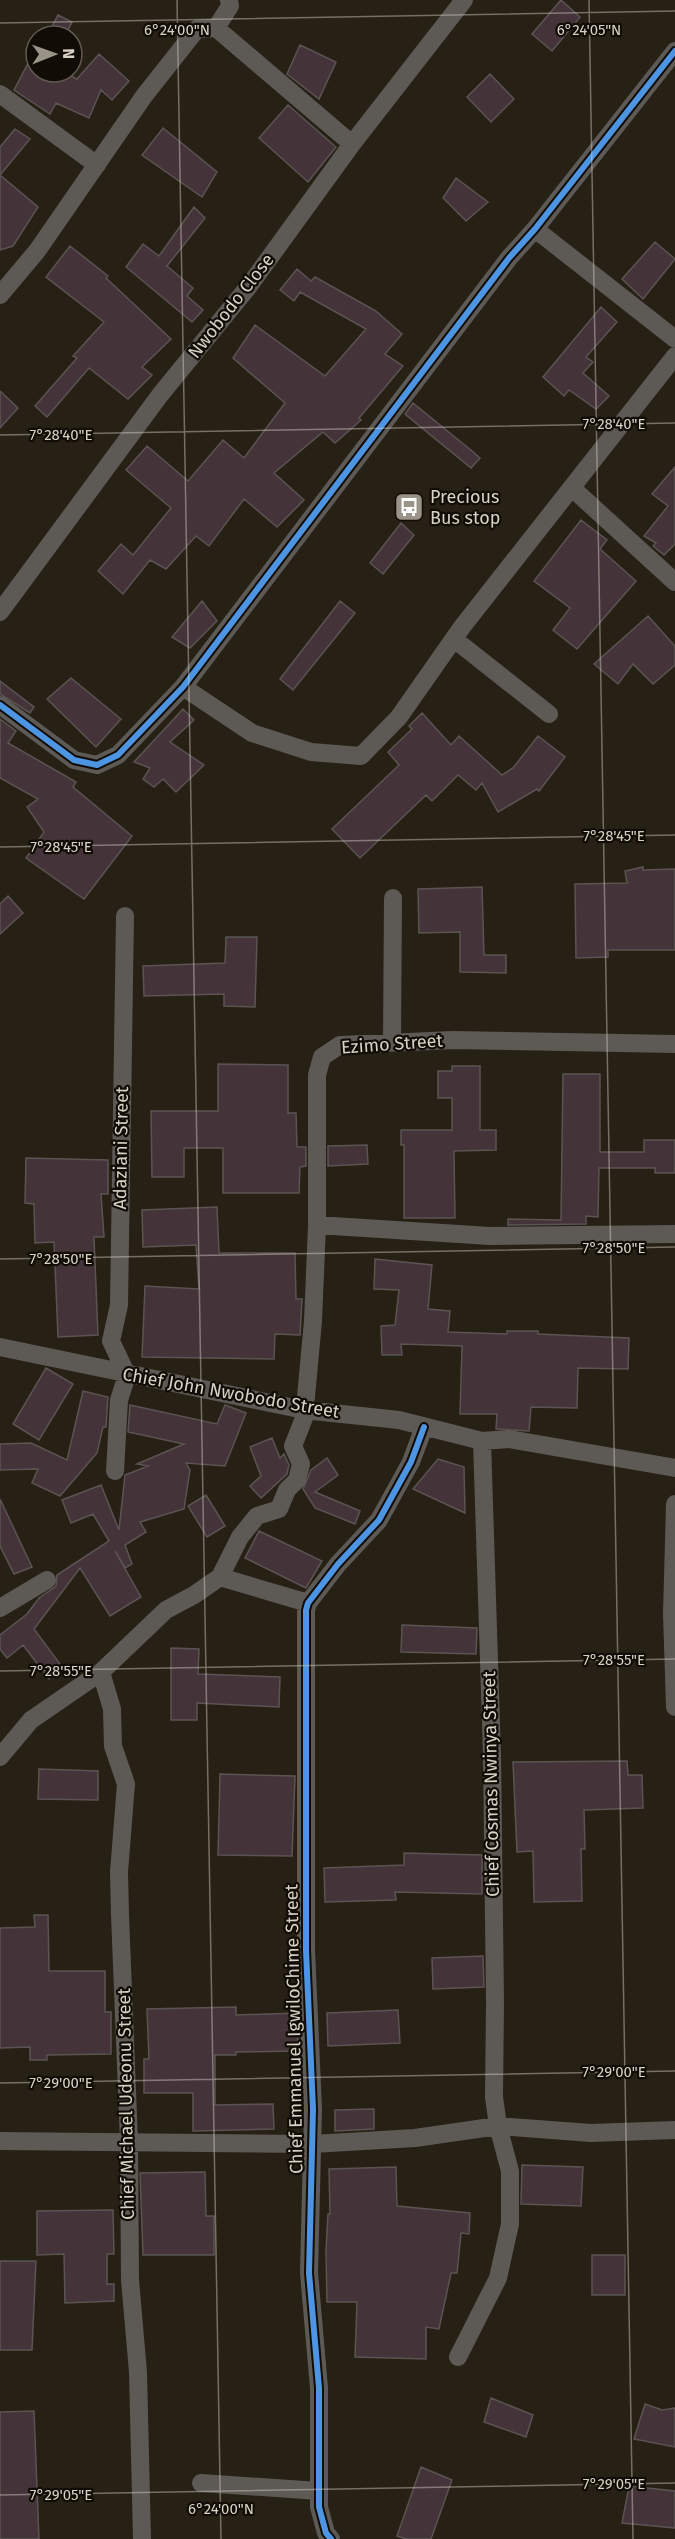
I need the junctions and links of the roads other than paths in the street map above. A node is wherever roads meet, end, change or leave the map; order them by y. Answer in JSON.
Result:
{"nodes":[{"id":1,"x":229,"y":0,"type":"edge"},
{"id":2,"x":464,"y":0,"type":"edge"},
{"id":3,"x":216,"y":27,"type":"junction"},
{"id":4,"x":675,"y":51,"type":"edge"},
{"id":5,"x":0,"y":94,"type":"edge"},
{"id":6,"x":352,"y":144,"type":"junction"},
{"id":7,"x":97,"y":165,"type":"junction"},
{"id":8,"x":535,"y":229,"type":"junction"},
{"id":9,"x":0,"y":296,"type":"edge"},
{"id":10,"x":675,"y":339,"type":"edge"},
{"id":11,"x":675,"y":356,"type":"edge"},
{"id":12,"x":572,"y":488,"type":"junction"},
{"id":13,"x":675,"y":582,"type":"edge"},
{"id":14,"x":0,"y":612,"type":"edge"},
{"id":15,"x":454,"y":639,"type":"junction"},
{"id":16,"x":183,"y":687,"type":"junction"},
{"id":17,"x":0,"y":705,"type":"edge"},
{"id":18,"x":549,"y":714,"type":"dead end"},
{"id":19,"x":393,"y":898,"type":"dead end"},
{"id":20,"x":125,"y":916,"type":"dead end"},
{"id":21,"x":392,"y":1042,"type":"junction"},
{"id":22,"x":675,"y":1044,"type":"edge"},
{"id":23,"x":317,"y":1225,"type":"junction"},
{"id":24,"x":675,"y":1234,"type":"edge"},
{"id":25,"x":0,"y":1347,"type":"edge"},
{"id":26,"x":127,"y":1375,"type":"junction"},
{"id":27,"x":304,"y":1410,"type":"junction"},
{"id":28,"x":424,"y":1427,"type":"junction"},
{"id":29,"x":483,"y":1441,"type":"junction"},
{"id":30,"x":675,"y":1468,"type":"edge"},
{"id":31,"x":115,"y":1471,"type":"dead end"},
{"id":32,"x":675,"y":1504,"type":"edge"},
{"id":33,"x":220,"y":1577,"type":"junction"},
{"id":34,"x":47,"y":1580,"type":"dead end"},
{"id":35,"x":308,"y":1603,"type":"junction"},
{"id":36,"x":0,"y":1608,"type":"edge"},
{"id":37,"x":101,"y":1672,"type":"junction"},
{"id":38,"x":675,"y":1707,"type":"edge"},
{"id":39,"x":0,"y":1757,"type":"edge"},
{"id":40,"x":498,"y":2126,"type":"junction"},
{"id":41,"x":675,"y":2130,"type":"edge"},
{"id":42,"x":0,"y":2141,"type":"edge"},
{"id":43,"x":129,"y":2141,"type":"junction"},
{"id":44,"x":313,"y":2144,"type":"junction"},
{"id":45,"x":458,"y":2357,"type":"dead end"},
{"id":46,"x":201,"y":2483,"type":"dead end"},
{"id":47,"x":319,"y":2491,"type":"junction"},
{"id":48,"x":142,"y":2539,"type":"edge"},
{"id":49,"x":331,"y":2539,"type":"edge"}],
"edges":[{"from":1,"to":3,"type":"street"},
{"from":2,"to":6,"type":"street","name":"Nwobodo Close"},
{"from":3,"to":6,"type":"street"},
{"from":3,"to":7,"type":"street"},
{"from":4,"to":8,"type":"street"},
{"from":5,"to":7,"type":"street"},
{"from":6,"to":14,"type":"street","name":"Nwobodo Close"},
{"from":7,"to":9,"type":"street"},
{"from":8,"to":10,"type":"street"},
{"from":8,"to":16,"type":"street"},
{"from":11,"to":12,"type":"street"},
{"from":12,"to":13,"type":"street"},
{"from":12,"to":15,"type":"street"},
{"from":15,"to":16,"type":"street"},
{"from":15,"to":18,"type":"street"},
{"from":16,"to":17,"type":"street"},
{"from":19,"to":21,"type":"street"},
{"from":20,"to":26,"type":"street","name":"Adaziani Street"},
{"from":21,"to":22,"type":"street","name":"Ezimo Street"},
{"from":21,"to":23,"type":"street","name":"Ezimo Street"},
{"from":23,"to":24,"type":"street"},
{"from":23,"to":27,"type":"street","name":"Ezimo Street"},
{"from":25,"to":26,"type":"street","name":"Chief John Nwobodo Street"},
{"from":26,"to":27,"type":"street","name":"Chief John Nwobodo Street"},
{"from":26,"to":31,"type":"street"},
{"from":27,"to":28,"type":"street","name":"Chief John Nwobodo Street"},
{"from":27,"to":33,"type":"street","name":"Ezimo Street"},
{"from":28,"to":29,"type":"street","name":"Chief John Nwobodo Street"},
{"from":28,"to":35,"type":"street"},
{"from":29,"to":30,"type":"street","name":"Chief John Nwobodo Street"},
{"from":29,"to":40,"type":"street","name":"Chief Cosmas Nwinya Street"},
{"from":32,"to":38,"type":"street"},
{"from":33,"to":35,"type":"street"},
{"from":33,"to":37,"type":"street"},
{"from":34,"to":36,"type":"street"},
{"from":35,"to":44,"type":"street","name":"Chief Emmanuel IgwiloChime Street"},
{"from":37,"to":39,"type":"street"},
{"from":37,"to":43,"type":"street","name":"Chief Michael Udeonu Street"},
{"from":40,"to":41,"type":"street"},
{"from":40,"to":44,"type":"street"},
{"from":40,"to":45,"type":"street","name":"Chief Cosmas Nwinya Street"},
{"from":42,"to":43,"type":"street"},
{"from":43,"to":44,"type":"street"},
{"from":43,"to":48,"type":"street","name":"Chief Michael Udeonu Street"},
{"from":44,"to":47,"type":"street","name":"Chief Emmanuel IgwiloChime Street"},
{"from":46,"to":47,"type":"street"},
{"from":47,"to":49,"type":"street","name":"Chief Emmanuel IgwiloChime Street"}]}
